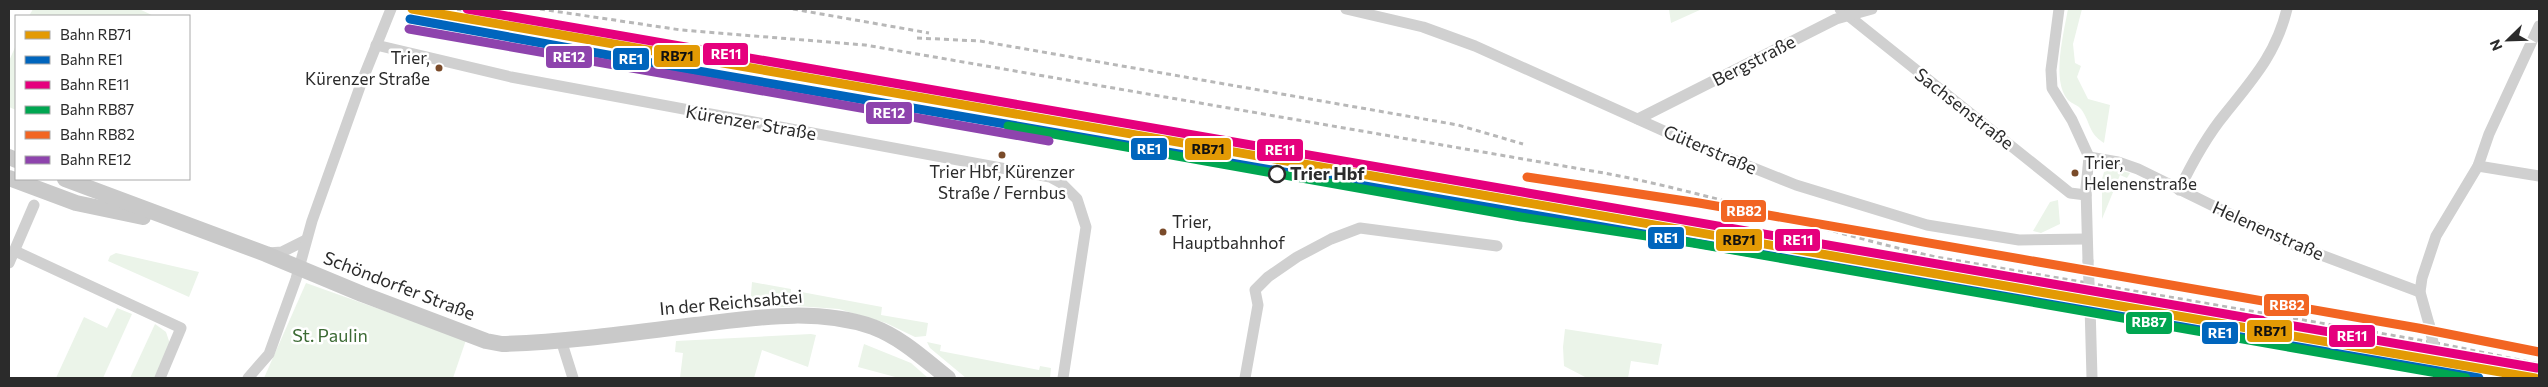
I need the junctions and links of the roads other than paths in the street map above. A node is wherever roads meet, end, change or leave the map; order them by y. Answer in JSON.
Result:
{"nodes":[{"id":1,"x":391,"y":9,"type":"edge"},
{"id":2,"x":1346,"y":9,"type":"edge"},
{"id":3,"x":1872,"y":9,"type":"edge"},
{"id":4,"x":2059,"y":9,"type":"edge"},
{"id":5,"x":2287,"y":9,"type":"edge"},
{"id":6,"x":1843,"y":12,"type":"edge"},
{"id":7,"x":2539,"y":26,"type":"edge"},
{"id":8,"x":376,"y":45,"type":"junction"},
{"id":9,"x":1638,"y":119,"type":"junction"},
{"id":10,"x":2089,"y":157,"type":"junction"},
{"id":11,"x":2478,"y":166,"type":"junction"},
{"id":12,"x":2539,"y":176,"type":"edge"},
{"id":13,"x":9,"y":178,"type":"edge"},
{"id":14,"x":68,"y":180,"type":"edge"},
{"id":15,"x":84,"y":186,"type":"junction"},
{"id":16,"x":2179,"y":190,"type":"junction"},
{"id":17,"x":2086,"y":195,"type":"junction"},
{"id":18,"x":76,"y":203,"type":"junction"},
{"id":19,"x":34,"y":205,"type":"dead end"},
{"id":20,"x":189,"y":227,"type":"junction"},
{"id":21,"x":2086,"y":239,"type":"junction"},
{"id":22,"x":306,"y":240,"type":"junction"},
{"id":23,"x":1497,"y":246,"type":"dead end"},
{"id":24,"x":15,"y":251,"type":"junction"},
{"id":25,"x":266,"y":254,"type":"junction"},
{"id":26,"x":9,"y":263,"type":"edge"},
{"id":27,"x":298,"y":266,"type":"junction"},
{"id":28,"x":2420,"y":292,"type":"junction"},
{"id":29,"x":561,"y":340,"type":"junction"},
{"id":30,"x":1066,"y":363,"type":"junction"},
{"id":31,"x":2440,"y":377,"type":"edge"},
{"id":32,"x":160,"y":378,"type":"edge"},
{"id":33,"x":248,"y":378,"type":"edge"},
{"id":34,"x":573,"y":378,"type":"edge"},
{"id":35,"x":948,"y":378,"type":"edge"},
{"id":36,"x":1059,"y":378,"type":"edge"},
{"id":37,"x":1063,"y":378,"type":"edge"},
{"id":38,"x":1068,"y":378,"type":"edge"},
{"id":39,"x":1246,"y":378,"type":"edge"},
{"id":40,"x":2092,"y":378,"type":"edge"}],
"edges":[{"from":1,"to":8,"type":"street"},
{"from":2,"to":9,"type":"street","name":"Güterstraße"},
{"from":3,"to":6,"type":"street","name":"Bergstraße"},
{"from":4,"to":10,"type":"street"},
{"from":5,"to":16,"type":"street"},
{"from":6,"to":9,"type":"street","name":"Bergstraße"},
{"from":6,"to":17,"type":"street","name":"Sachsenstraße"},
{"from":7,"to":11,"type":"street"},
{"from":8,"to":22,"type":"street"},
{"from":8,"to":30,"type":"street","name":"Kürenzer Straße"},
{"from":9,"to":21,"type":"street","name":"Güterstraße"},
{"from":10,"to":16,"type":"street","name":"Helenenstraße"},
{"from":10,"to":17,"type":"street"},
{"from":11,"to":12,"type":"street"},
{"from":11,"to":28,"type":"street"},
{"from":13,"to":18,"type":"main road","name":"Schöndorfer Straße"},
{"from":14,"to":15,"type":"main road","name":"Schöndorfer Straße"},
{"from":15,"to":18,"type":"main road"},
{"from":15,"to":20,"type":"main road","name":"Schöndorfer Straße"},
{"from":16,"to":28,"type":"street","name":"Helenenstraße"},
{"from":17,"to":21,"type":"street"},
{"from":18,"to":20,"type":"main road","name":"Schöndorfer Straße"},
{"from":19,"to":24,"type":"street"},
{"from":20,"to":25,"type":"main road","name":"Schöndorfer Straße"},
{"from":21,"to":40,"type":"street","bridge":true},
{"from":22,"to":25,"type":"street"},
{"from":22,"to":27,"type":"street"},
{"from":23,"to":39,"type":"street"},
{"from":24,"to":26,"type":"street"},
{"from":24,"to":32,"type":"street"},
{"from":25,"to":27,"type":"main road","name":"Schöndorfer Straße"},
{"from":27,"to":29,"type":"main road","name":"Schöndorfer Straße"},
{"from":27,"to":33,"type":"street"},
{"from":28,"to":31,"type":"street","bridge":true},
{"from":29,"to":34,"type":"street"},
{"from":29,"to":35,"type":"main road","name":"In der Reichsabtei"},
{"from":30,"to":36,"type":"street"},
{"from":30,"to":37,"type":"street"},
{"from":30,"to":38,"type":"street"}]}
